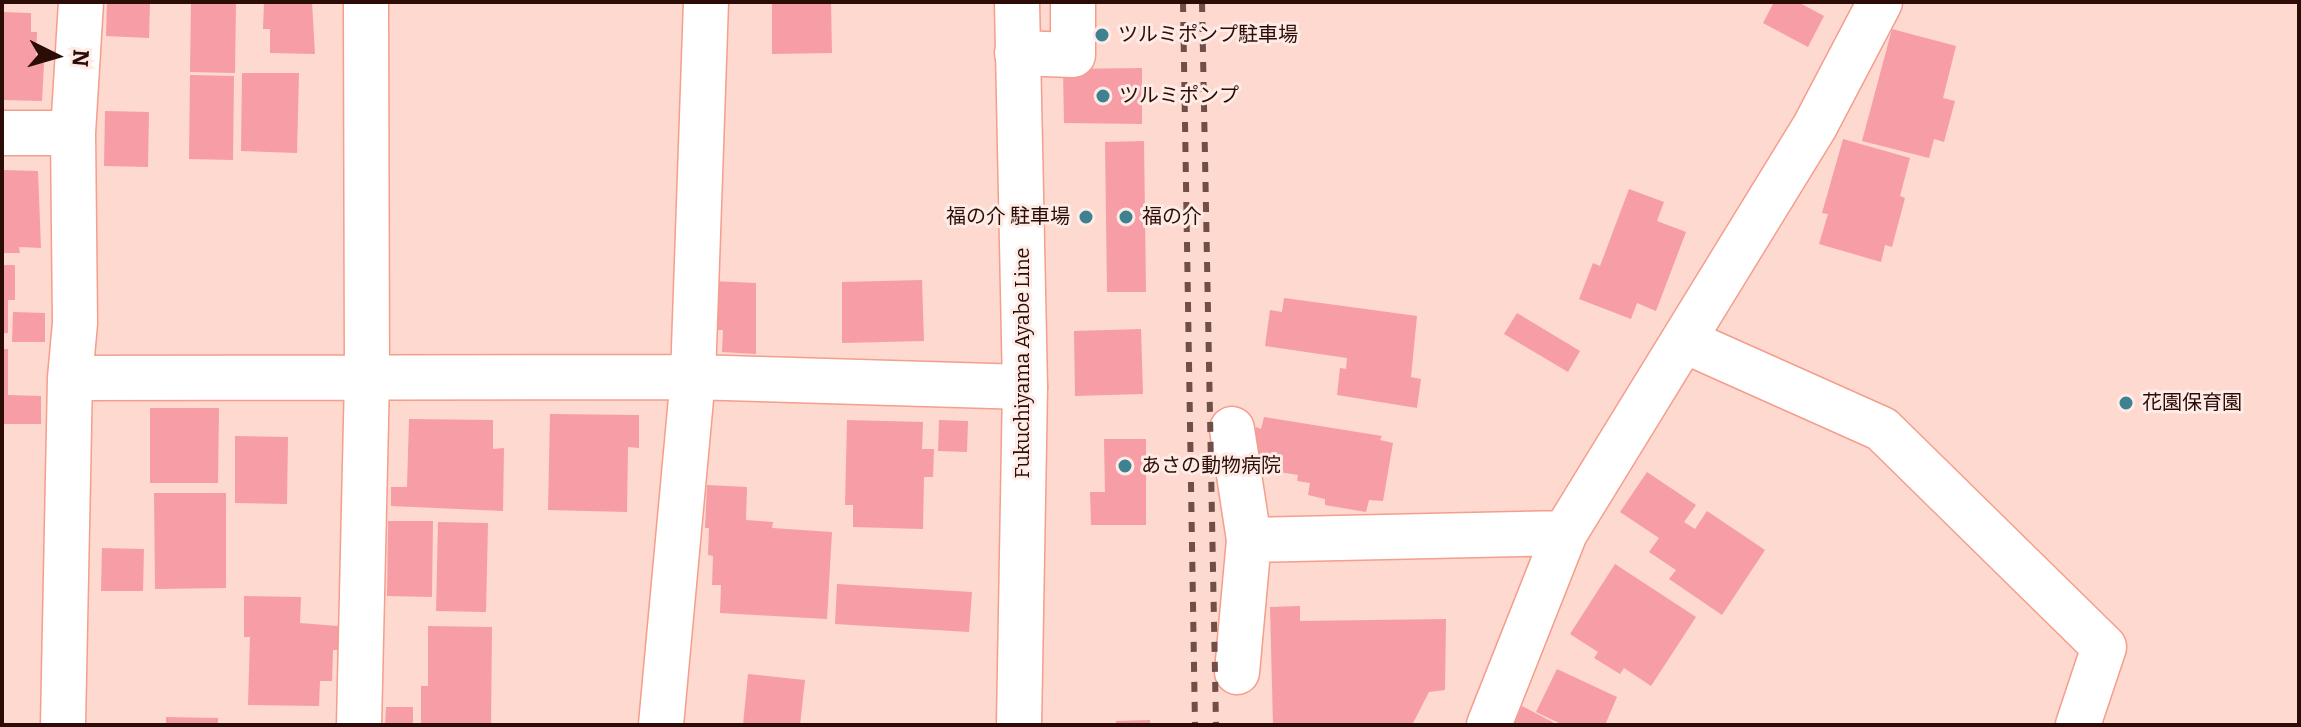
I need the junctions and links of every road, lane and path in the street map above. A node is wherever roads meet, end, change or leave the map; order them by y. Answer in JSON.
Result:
{"nodes":[{"id":1,"x":81,"y":2,"type":"edge"},
{"id":2,"x":366,"y":2,"type":"edge"},
{"id":3,"x":706,"y":2,"type":"edge"},
{"id":4,"x":1017,"y":2,"type":"edge"},
{"id":5,"x":1073,"y":2,"type":"edge"},
{"id":6,"x":1880,"y":2,"type":"edge"},
{"id":7,"x":1017,"y":53,"type":"junction"},
{"id":8,"x":2,"y":133,"type":"edge"},
{"id":9,"x":73,"y":133,"type":"junction"},
{"id":10,"x":1685,"y":341,"type":"junction"},
{"id":11,"x":693,"y":377,"type":"junction"},
{"id":12,"x":70,"y":378,"type":"junction"},
{"id":13,"x":367,"y":378,"type":"junction"},
{"id":14,"x":1025,"y":387,"type":"junction"},
{"id":15,"x":1232,"y":429,"type":"dead end"},
{"id":16,"x":1565,"y":533,"type":"junction"},
{"id":17,"x":1249,"y":540,"type":"junction"},
{"id":18,"x":1237,"y":672,"type":"dead end"},
{"id":19,"x":63,"y":725,"type":"edge"},
{"id":20,"x":359,"y":725,"type":"edge"},
{"id":21,"x":661,"y":725,"type":"edge"},
{"id":22,"x":1019,"y":725,"type":"edge"},
{"id":23,"x":1489,"y":725,"type":"edge"},
{"id":24,"x":2078,"y":725,"type":"edge"}],
"edges":[{"from":1,"to":9,"type":"street"},
{"from":2,"to":13,"type":"street"},
{"from":3,"to":11,"type":"street"},
{"from":4,"to":7,"type":"street","name":"Fukuchiyama Ayabe Line"},
{"from":5,"to":7,"type":"street"},
{"from":6,"to":10,"type":"street"},
{"from":7,"to":14,"type":"street","name":"Fukuchiyama Ayabe Line"},
{"from":8,"to":9,"type":"street"},
{"from":9,"to":12,"type":"street"},
{"from":10,"to":16,"type":"street"},
{"from":10,"to":24,"type":"street"},
{"from":11,"to":13,"type":"street"},
{"from":11,"to":14,"type":"street"},
{"from":11,"to":21,"type":"street"},
{"from":12,"to":13,"type":"street"},
{"from":12,"to":19,"type":"street"},
{"from":13,"to":20,"type":"street"},
{"from":14,"to":22,"type":"street","name":"Fukuchiyama Ayabe Line"},
{"from":15,"to":17,"type":"street"},
{"from":16,"to":17,"type":"street"},
{"from":16,"to":23,"type":"street"},
{"from":17,"to":18,"type":"street"}]}
